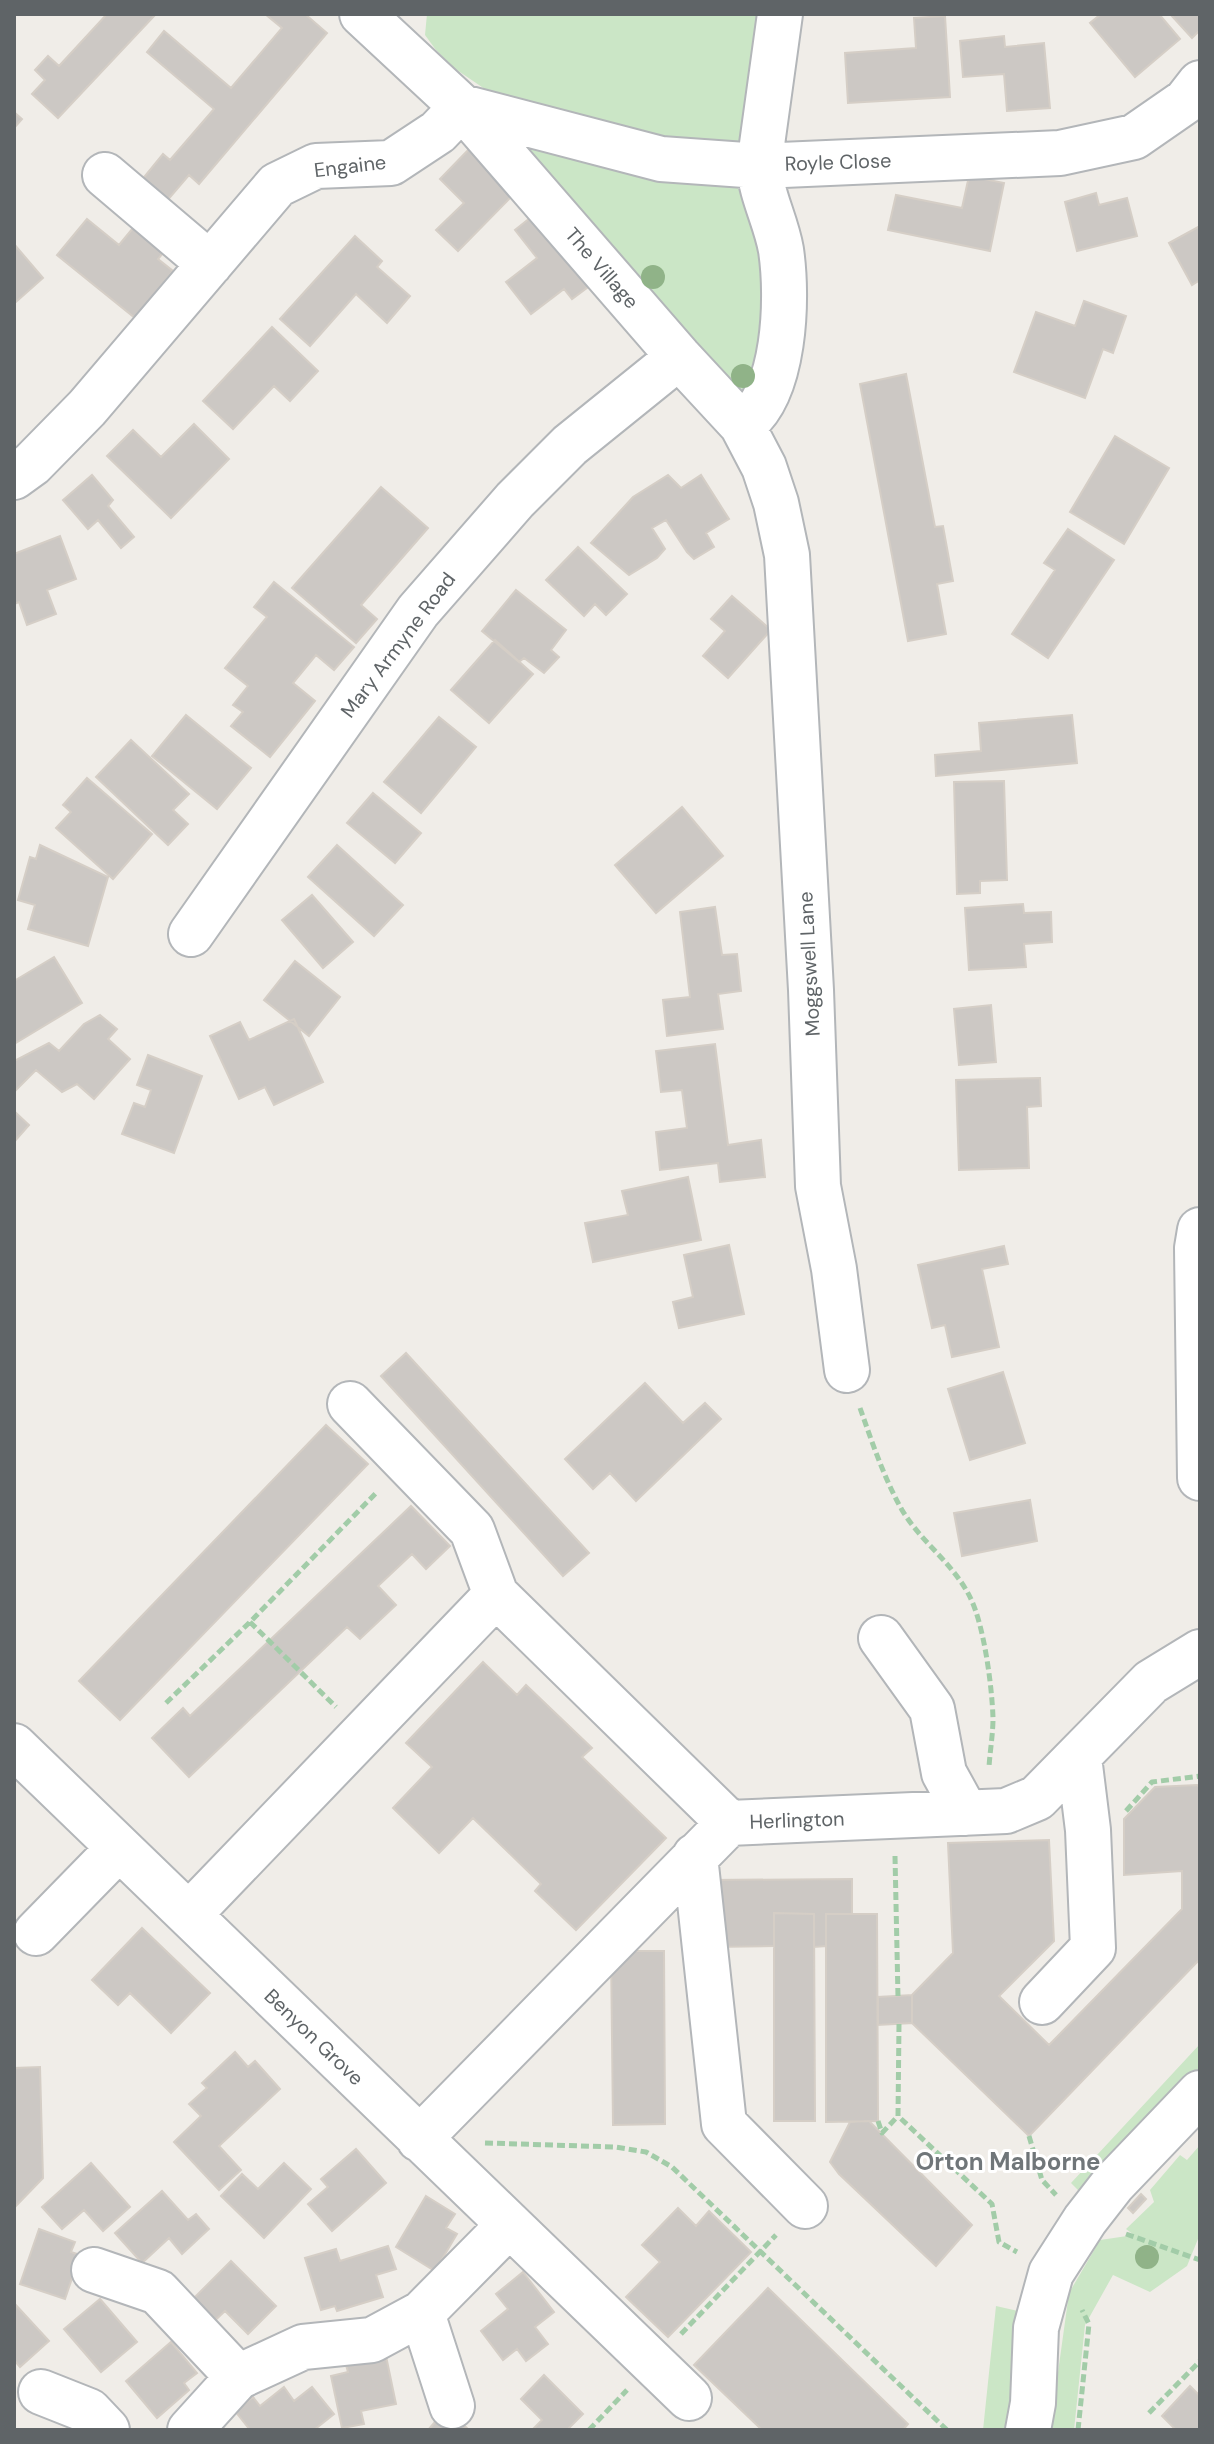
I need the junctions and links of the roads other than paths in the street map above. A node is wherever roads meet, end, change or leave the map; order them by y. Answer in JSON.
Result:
{"nodes":[{"id":1,"x":780,"y":14,"type":"edge"},
{"id":2,"x":379,"y":19,"type":"edge"},
{"id":3,"x":1200,"y":83,"type":"edge"},
{"id":4,"x":462,"y":107,"type":"junction"},
{"id":5,"x":759,"y":166,"type":"junction"},
{"id":6,"x":105,"y":175,"type":"dead end"},
{"id":7,"x":210,"y":264,"type":"junction"},
{"id":8,"x":679,"y":357,"type":"junction"},
{"id":9,"x":742,"y":425,"type":"junction"},
{"id":10,"x":14,"y":477,"type":"edge"},
{"id":11,"x":787,"y":555,"type":"joint"},
{"id":12,"x":191,"y":934,"type":"dead end"},
{"id":13,"x":1200,"y":1230,"type":"edge"},
{"id":14,"x":847,"y":1370,"type":"road end"},
{"id":15,"x":350,"y":1404,"type":"dead end"},
{"id":16,"x":1200,"y":1478,"type":"edge"},
{"id":17,"x":496,"y":1595,"type":"junction"},
{"id":18,"x":881,"y":1638,"type":"dead end"},
{"id":19,"x":1200,"y":1652,"type":"edge"},
{"id":20,"x":14,"y":1746,"type":"edge"},
{"id":21,"x":1079,"y":1757,"type":"junction"},
{"id":22,"x":976,"y":1812,"type":"junction"},
{"id":23,"x":729,"y":1823,"type":"junction"},
{"id":24,"x":119,"y":1848,"type":"junction"},
{"id":25,"x":695,"y":1856,"type":"junction"},
{"id":26,"x":202,"y":1901,"type":"dead end"},
{"id":27,"x":36,"y":1933,"type":"dead end"},
{"id":28,"x":1042,"y":2002,"type":"dead end"},
{"id":29,"x":1200,"y":2093,"type":"edge"},
{"id":30,"x":419,"y":2139,"type":"junction"},
{"id":31,"x":805,"y":2206,"type":"road end"},
{"id":32,"x":509,"y":2225,"type":"junction"},
{"id":33,"x":94,"y":2270,"type":"dead end"},
{"id":34,"x":422,"y":2313,"type":"junction"},
{"id":35,"x":238,"y":2377,"type":"junction"},
{"id":36,"x":41,"y":2392,"type":"dead end"},
{"id":37,"x":689,"y":2398,"type":"dead end"},
{"id":38,"x":452,"y":2406,"type":"dead end"},
{"id":39,"x":107,"y":2430,"type":"edge"},
{"id":40,"x":190,"y":2430,"type":"edge"},
{"id":41,"x":1028,"y":2430,"type":"edge"}],
"edges":[{"from":1,"to":5,"type":"street"},
{"from":2,"to":4,"type":"street","name":"The Village"},
{"from":3,"to":5,"type":"street","name":"Royle Close"},
{"from":4,"to":5,"type":"street","name":"Royle Close"},
{"from":4,"to":7,"type":"street","name":"Engaine"},
{"from":4,"to":8,"type":"street","name":"The Village"},
{"from":5,"to":9,"type":"street"},
{"from":6,"to":7,"type":"street"},
{"from":7,"to":10,"type":"street","name":"Engaine"},
{"from":8,"to":9,"type":"street","name":"The Village"},
{"from":8,"to":12,"type":"street","name":"Mary Armyne Road"},
{"from":9,"to":11,"type":"street","name":"The Village"},
{"from":11,"to":14,"type":"street","name":"Moggswell Lane"},
{"from":13,"to":16,"type":"street"},
{"from":15,"to":17,"type":"street"},
{"from":17,"to":23,"type":"street"},
{"from":17,"to":26,"type":"street"},
{"from":18,"to":22,"type":"street"},
{"from":19,"to":21,"type":"street","name":"Herlington"},
{"from":20,"to":24,"type":"street","name":"Benyon Grove"},
{"from":21,"to":22,"type":"street","name":"Herlington"},
{"from":21,"to":28,"type":"street"},
{"from":22,"to":23,"type":"street","name":"Herlington"},
{"from":23,"to":25,"type":"street","name":"Herlington"},
{"from":24,"to":27,"type":"street"},
{"from":24,"to":30,"type":"street","name":"Benyon Grove"},
{"from":25,"to":30,"type":"street","name":"Herlington"},
{"from":25,"to":31,"type":"street"},
{"from":29,"to":41,"type":"street"},
{"from":30,"to":32,"type":"street","name":"Benyon Grove"},
{"from":32,"to":34,"type":"street"},
{"from":32,"to":37,"type":"street","name":"Benyon Grove"},
{"from":33,"to":35,"type":"street"},
{"from":34,"to":35,"type":"street"},
{"from":34,"to":38,"type":"street"},
{"from":35,"to":40,"type":"street"},
{"from":36,"to":39,"type":"street"}]}
